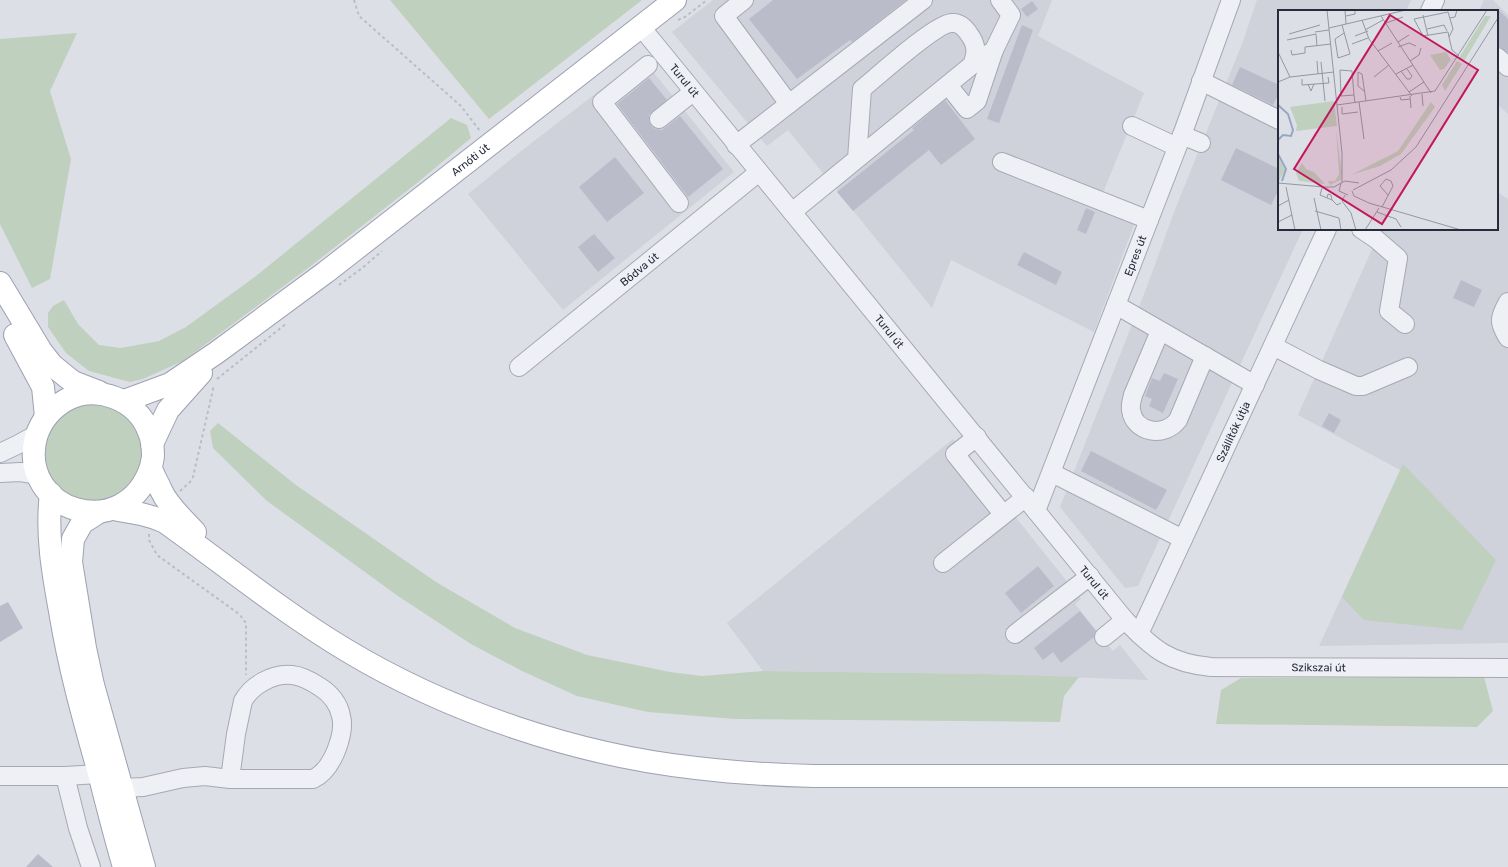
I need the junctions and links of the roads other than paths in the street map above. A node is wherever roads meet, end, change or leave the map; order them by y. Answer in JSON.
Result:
{"nodes":[{"id":1,"x":744,"y":0,"type":"edge"},
{"id":2,"x":923,"y":0,"type":"edge"},
{"id":3,"x":1000,"y":0,"type":"edge"},
{"id":4,"x":1231,"y":0,"type":"edge"},
{"id":5,"x":675,"y":10,"type":"edge"},
{"id":6,"x":641,"y":27,"type":"junction"},
{"id":7,"x":994,"y":50,"type":"junction"},
{"id":8,"x":1498,"y":58,"type":"edge"},
{"id":9,"x":648,"y":65,"type":"dead end"},
{"id":10,"x":972,"y":65,"type":"junction"},
{"id":11,"x":1508,"y":67,"type":"edge"},
{"id":12,"x":1201,"y":81,"type":"junction"},
{"id":13,"x":948,"y":85,"type":"junction"},
{"id":14,"x":693,"y":92,"type":"junction"},
{"id":15,"x":790,"y":104,"type":"junction"},
{"id":16,"x":658,"y":119,"type":"dead end"},
{"id":17,"x":1278,"y":120,"type":"edge"},
{"id":18,"x":1132,"y":126,"type":"dead end"},
{"id":19,"x":1180,"y":141,"type":"junction"},
{"id":20,"x":1201,"y":144,"type":"dead end"},
{"id":21,"x":736,"y":145,"type":"junction"},
{"id":22,"x":857,"y":159,"type":"junction"},
{"id":23,"x":1002,"y":162,"type":"dead end"},
{"id":24,"x":759,"y":172,"type":"junction"},
{"id":25,"x":679,"y":203,"type":"dead end"},
{"id":26,"x":792,"y":212,"type":"junction"},
{"id":27,"x":1149,"y":220,"type":"junction"},
{"id":28,"x":1327,"y":230,"type":"edge"},
{"id":29,"x":1363,"y":230,"type":"edge"},
{"id":30,"x":0,"y":283,"type":"edge"},
{"id":31,"x":1508,"y":302,"type":"edge"},
{"id":32,"x":1116,"y":306,"type":"junction"},
{"id":33,"x":0,"y":307,"type":"edge"},
{"id":34,"x":264,"y":318,"type":"junction"},
{"id":35,"x":1406,"y":324,"type":"dead end"},
{"id":36,"x":1160,"y":331,"type":"junction"},
{"id":37,"x":1508,"y":338,"type":"edge"},
{"id":38,"x":1273,"y":346,"type":"junction"},
{"id":39,"x":1205,"y":356,"type":"junction"},
{"id":40,"x":519,"y":367,"type":"dead end"},
{"id":41,"x":1408,"y":367,"type":"dead end"},
{"id":42,"x":1255,"y":385,"type":"junction"},
{"id":43,"x":115,"y":398,"type":"junction"},
{"id":44,"x":42,"y":425,"type":"junction"},
{"id":45,"x":977,"y":437,"type":"junction"},
{"id":46,"x":152,"y":444,"type":"junction"},
{"id":47,"x":0,"y":453,"type":"edge"},
{"id":48,"x":151,"y":467,"type":"junction"},
{"id":49,"x":0,"y":473,"type":"edge"},
{"id":50,"x":1052,"y":473,"type":"junction"},
{"id":51,"x":38,"y":475,"type":"junction"},
{"id":52,"x":51,"y":494,"type":"junction"},
{"id":53,"x":1031,"y":504,"type":"junction"},
{"id":54,"x":162,"y":509,"type":"junction"},
{"id":55,"x":106,"y":511,"type":"junction"},
{"id":56,"x":1003,"y":514,"type":"junction"},
{"id":57,"x":1183,"y":539,"type":"junction"},
{"id":58,"x":943,"y":563,"type":"dead end"},
{"id":59,"x":1090,"y":576,"type":"junction"},
{"id":60,"x":1125,"y":620,"type":"junction"},
{"id":61,"x":1015,"y":634,"type":"dead end"},
{"id":62,"x":1139,"y":634,"type":"junction"},
{"id":63,"x":1104,"y":637,"type":"dead end"},
{"id":64,"x":1508,"y":668,"type":"edge"},
{"id":65,"x":99,"y":774,"type":"junction"},
{"id":66,"x":0,"y":776,"type":"edge"},
{"id":67,"x":65,"y":776,"type":"junction"},
{"id":68,"x":1508,"y":776,"type":"edge"},
{"id":69,"x":230,"y":779,"type":"junction"},
{"id":70,"x":121,"y":788,"type":"junction"},
{"id":71,"x":91,"y":867,"type":"edge"},
{"id":72,"x":124,"y":867,"type":"edge"},
{"id":73,"x":144,"y":867,"type":"edge"}],
"edges":[{"from":1,"to":15,"type":"street"},
{"from":2,"to":15,"type":"street"},
{"from":3,"to":7,"type":"street"},
{"from":4,"to":12,"type":"street","name":"Epres út"},
{"from":5,"to":6,"type":"main road","name":"Arnóti út"},
{"from":6,"to":14,"type":"street","name":"Turul út"},
{"from":6,"to":34,"type":"main road","name":"Arnóti út"},
{"from":7,"to":10,"type":"street"},
{"from":7,"to":13,"type":"street"},
{"from":8,"to":11,"type":"street"},
{"from":9,"to":25,"type":"street"},
{"from":10,"to":13,"type":"street"},
{"from":10,"to":22,"type":"street"},
{"from":12,"to":17,"type":"street"},
{"from":12,"to":19,"type":"street","name":"Epres út"},
{"from":13,"to":22,"type":"street"},
{"from":14,"to":16,"type":"street"},
{"from":14,"to":21,"type":"street","name":"Turul út"},
{"from":15,"to":21,"type":"street"},
{"from":18,"to":19,"type":"street"},
{"from":19,"to":20,"type":"street"},
{"from":19,"to":27,"type":"street","name":"Epres út"},
{"from":21,"to":24,"type":"street","name":"Turul út"},
{"from":22,"to":26,"type":"street"},
{"from":23,"to":27,"type":"street"},
{"from":24,"to":26,"type":"street","name":"Turul út"},
{"from":24,"to":40,"type":"street","name":"Bódva út"},
{"from":26,"to":45,"type":"street","name":"Turul út"},
{"from":27,"to":32,"type":"street","name":"Epres út"},
{"from":28,"to":38,"type":"street","name":"Szállítók útja"},
{"from":29,"to":35,"type":"street"},
{"from":30,"to":43,"type":"main road"},
{"from":31,"to":37,"type":"street"},
{"from":32,"to":36,"type":"street"},
{"from":32,"to":50,"type":"street","name":"Epres út"},
{"from":33,"to":44,"type":"main road"},
{"from":34,"to":43,"type":"main road"},
{"from":34,"to":46,"type":"main road"},
{"from":36,"to":39,"type":"street"},
{"from":36,"to":39,"type":"street"},
{"from":38,"to":41,"type":"street"},
{"from":38,"to":42,"type":"street","name":"Szállítók útja"},
{"from":39,"to":42,"type":"street"},
{"from":42,"to":57,"type":"street","name":"Szállítók útja"},
{"from":43,"to":44,"type":"main road"},
{"from":43,"to":46,"type":"main road"},
{"from":44,"to":47,"type":"street"},
{"from":44,"to":51,"type":"main road"},
{"from":45,"to":53,"type":"street","name":"Turul út"},
{"from":45,"to":56,"type":"street"},
{"from":46,"to":48,"type":"main road"},
{"from":48,"to":54,"type":"main road"},
{"from":48,"to":55,"type":"main road"},
{"from":49,"to":51,"type":"street"},
{"from":50,"to":53,"type":"street","name":"Epres út"},
{"from":50,"to":57,"type":"street"},
{"from":51,"to":52,"type":"main road"},
{"from":52,"to":55,"type":"main road"},
{"from":52,"to":65,"type":"main road"},
{"from":53,"to":56,"type":"street"},
{"from":53,"to":59,"type":"street","name":"Turul út"},
{"from":54,"to":55,"type":"main road"},
{"from":54,"to":68,"type":"main road"},
{"from":55,"to":70,"type":"main road"},
{"from":56,"to":58,"type":"street"},
{"from":57,"to":62,"type":"street","name":"Szállítók útja"},
{"from":59,"to":60,"type":"street","name":"Turul út"},
{"from":59,"to":61,"type":"street"},
{"from":60,"to":62,"type":"street","name":"Turul út"},
{"from":60,"to":63,"type":"street"},
{"from":62,"to":64,"type":"street","name":"Szikszai út"},
{"from":65,"to":67,"type":"street"},
{"from":65,"to":72,"type":"main road"},
{"from":66,"to":67,"type":"street"},
{"from":67,"to":71,"type":"street"},
{"from":69,"to":69,"type":"street"},
{"from":69,"to":70,"type":"street"},
{"from":70,"to":73,"type":"main road"}]}
